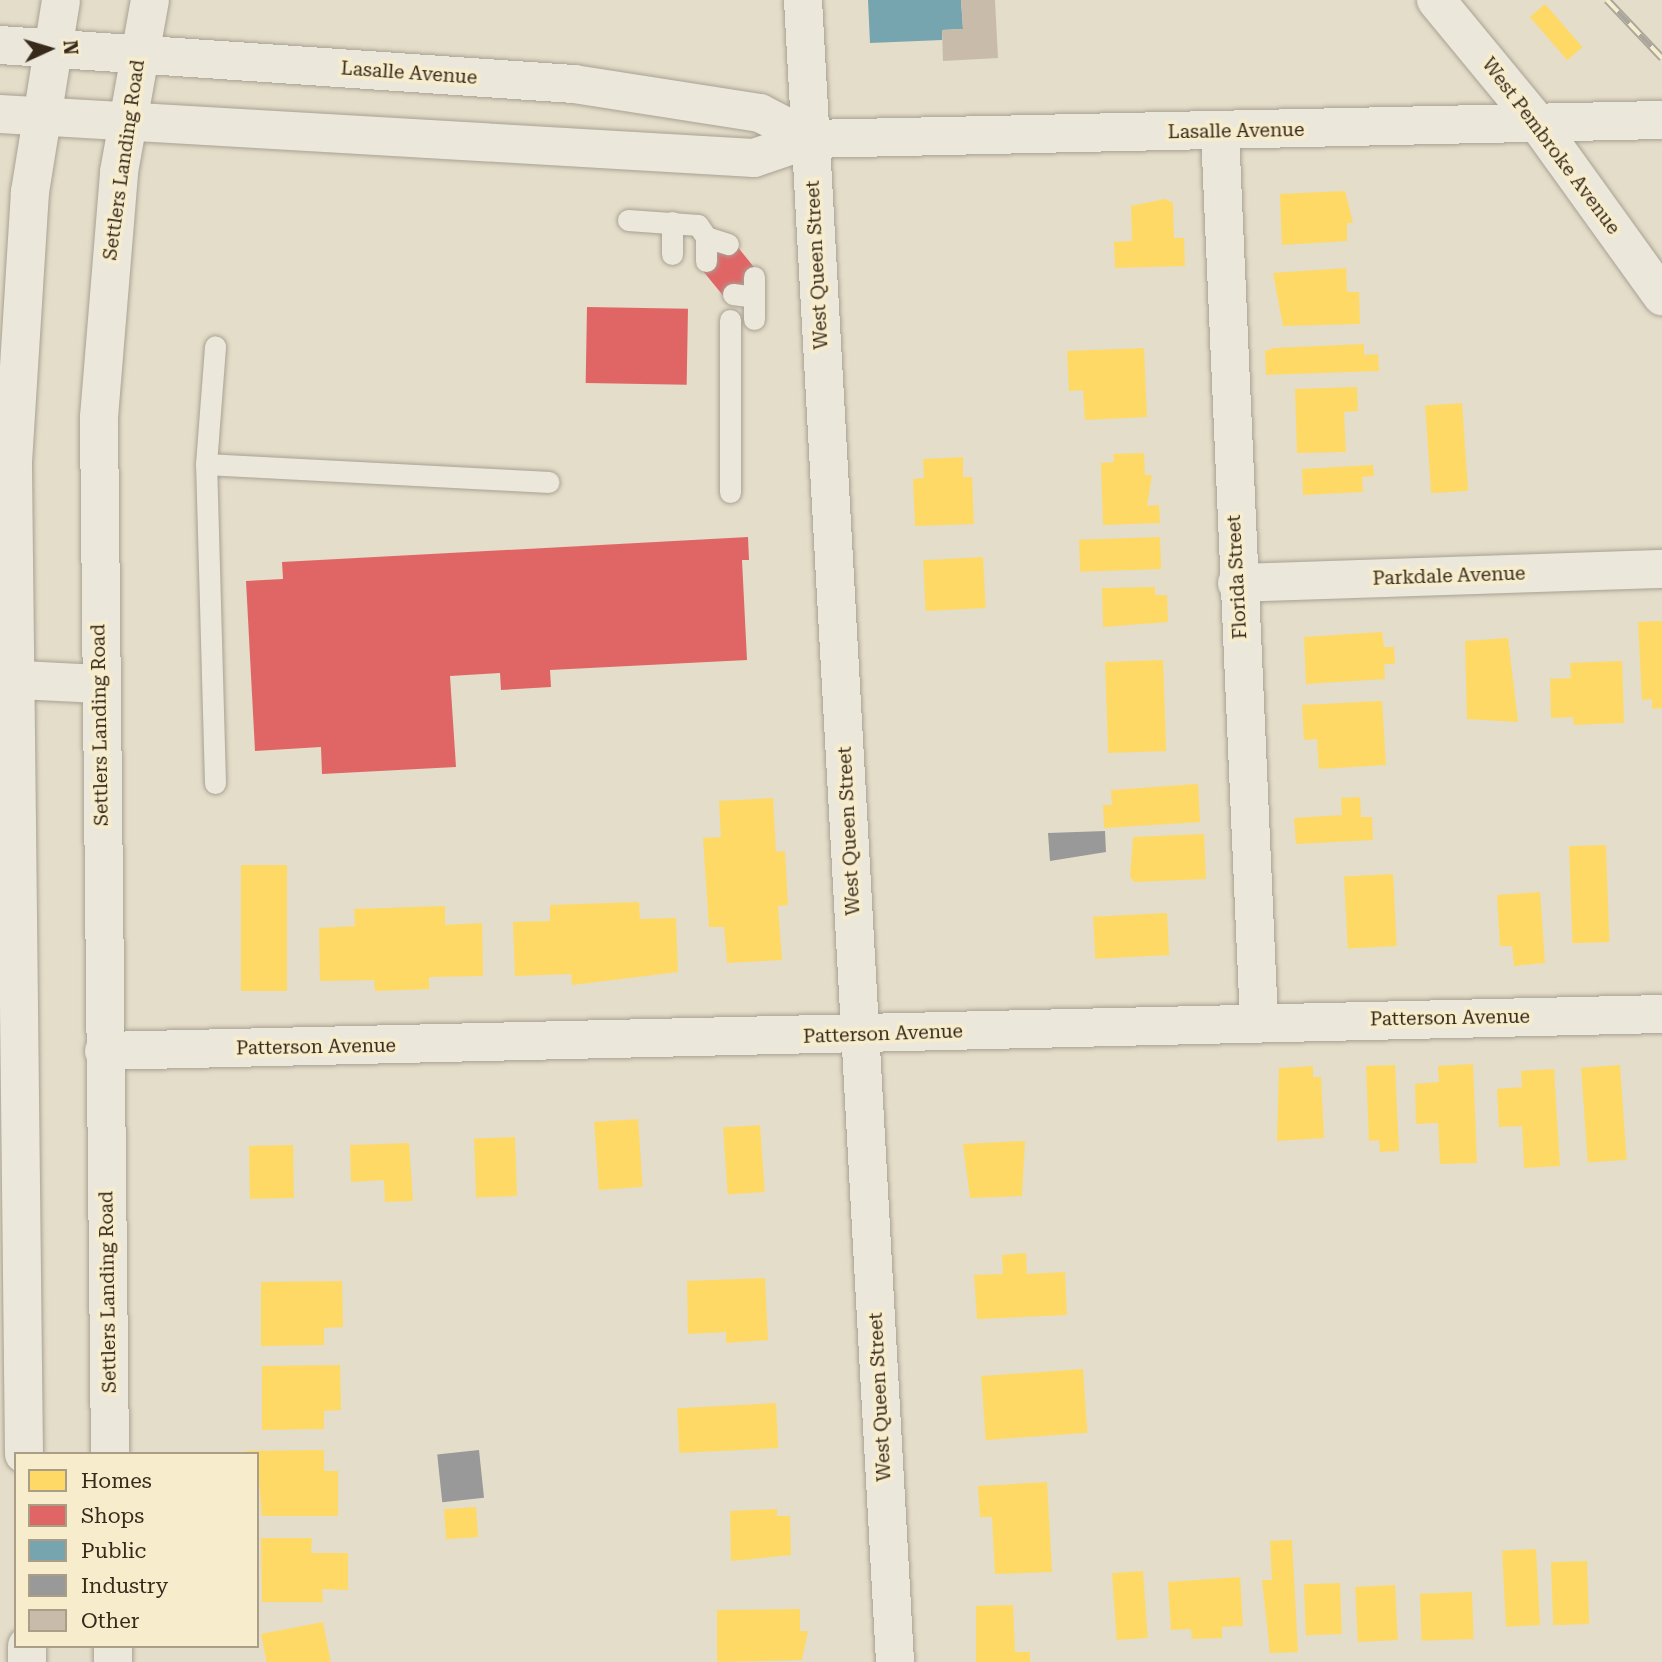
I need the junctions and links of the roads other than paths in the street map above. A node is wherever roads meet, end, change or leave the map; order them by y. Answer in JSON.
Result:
{"nodes":[{"id":1,"x":61,"y":0,"type":"edge"},
{"id":2,"x":150,"y":0,"type":"edge"},
{"id":3,"x":803,"y":0,"type":"edge"},
{"id":4,"x":1436,"y":0,"type":"edge"},
{"id":5,"x":0,"y":45,"type":"edge"},
{"id":6,"x":52,"y":48,"type":"junction"},
{"id":7,"x":138,"y":55,"type":"junction"},
{"id":8,"x":0,"y":114,"type":"edge"},
{"id":9,"x":40,"y":117,"type":"junction"},
{"id":10,"x":1662,"y":120,"type":"edge"},
{"id":11,"x":126,"y":123,"type":"junction"},
{"id":12,"x":1539,"y":125,"type":"junction"},
{"id":13,"x":1220,"y":132,"type":"junction"},
{"id":14,"x":810,"y":139,"type":"junction"},
{"id":15,"x":628,"y":219,"type":"dead end"},
{"id":16,"x":672,"y":222,"type":"junction"},
{"id":17,"x":706,"y":237,"type":"junction"},
{"id":18,"x":728,"y":244,"type":"dead end"},
{"id":19,"x":672,"y":254,"type":"dead end"},
{"id":20,"x":706,"y":261,"type":"dead end"},
{"id":21,"x":747,"y":289,"type":"dead end"},
{"id":22,"x":1662,"y":296,"type":"edge"},
{"id":23,"x":754,"y":319,"type":"dead end"},
{"id":24,"x":730,"y":320,"type":"dead end"},
{"id":25,"x":215,"y":346,"type":"dead end"},
{"id":26,"x":206,"y":464,"type":"junction"},
{"id":27,"x":549,"y":482,"type":"dead end"},
{"id":28,"x":730,"y":492,"type":"dead end"},
{"id":29,"x":1662,"y":569,"type":"edge"},
{"id":30,"x":1237,"y":583,"type":"junction"},
{"id":31,"x":8,"y":679,"type":"edge"},
{"id":32,"x":100,"y":684,"type":"junction"},
{"id":33,"x":215,"y":783,"type":"dead end"},
{"id":34,"x":1662,"y":1014,"type":"edge"},
{"id":35,"x":1259,"y":1022,"type":"junction"},
{"id":36,"x":860,"y":1035,"type":"junction"},
{"id":37,"x":104,"y":1051,"type":"junction"},
{"id":38,"x":24,"y":1452,"type":"edge"},
{"id":39,"x":110,"y":1452,"type":"edge"},
{"id":40,"x":895,"y":1662,"type":"edge"}],
"edges":[{"from":1,"to":6,"type":"main road"},
{"from":2,"to":7,"type":"main road","name":"Settlers Landing Road"},
{"from":3,"to":14,"type":"main road","name":"West Queen Street"},
{"from":4,"to":12,"type":"main road","name":"West Pembroke Avenue"},
{"from":5,"to":6,"type":"main road","name":"Lasalle Avenue"},
{"from":6,"to":7,"type":"main road","name":"Lasalle Avenue"},
{"from":6,"to":9,"type":"main road"},
{"from":7,"to":11,"type":"main road","name":"Settlers Landing Road"},
{"from":7,"to":14,"type":"main road","name":"Lasalle Avenue"},
{"from":8,"to":9,"type":"main road","name":"Lasalle Avenue"},
{"from":9,"to":11,"type":"main road","name":"Lasalle Avenue"},
{"from":9,"to":31,"type":"main road"},
{"from":10,"to":12,"type":"main road","name":"Lasalle Avenue"},
{"from":11,"to":14,"type":"main road","name":"Lasalle Avenue"},
{"from":11,"to":32,"type":"main road","name":"Settlers Landing Road"},
{"from":12,"to":13,"type":"main road","name":"Lasalle Avenue"},
{"from":12,"to":22,"type":"main road","name":"West Pembroke Avenue"},
{"from":13,"to":14,"type":"main road","name":"Lasalle Avenue"},
{"from":13,"to":30,"type":"main road","name":"Florida Street"},
{"from":14,"to":36,"type":"main road","name":"West Queen Street"},
{"from":15,"to":16,"type":"lane"},
{"from":16,"to":17,"type":"lane"},
{"from":16,"to":19,"type":"lane"},
{"from":17,"to":18,"type":"lane"},
{"from":17,"to":20,"type":"lane"},
{"from":21,"to":23,"type":"lane"},
{"from":24,"to":28,"type":"lane"},
{"from":25,"to":26,"type":"lane"},
{"from":26,"to":27,"type":"lane"},
{"from":26,"to":33,"type":"lane"},
{"from":29,"to":30,"type":"main road","name":"Parkdale Avenue"},
{"from":30,"to":35,"type":"main road","name":"Florida Street"},
{"from":31,"to":32,"type":"main road"},
{"from":31,"to":38,"type":"main road"},
{"from":32,"to":37,"type":"main road","name":"Settlers Landing Road"},
{"from":34,"to":35,"type":"main road","name":"Patterson Avenue"},
{"from":35,"to":36,"type":"main road","name":"Patterson Avenue"},
{"from":36,"to":37,"type":"main road","name":"Patterson Avenue"},
{"from":36,"to":40,"type":"main road","name":"West Queen Street"},
{"from":37,"to":39,"type":"main road","name":"Settlers Landing Road"}]}
